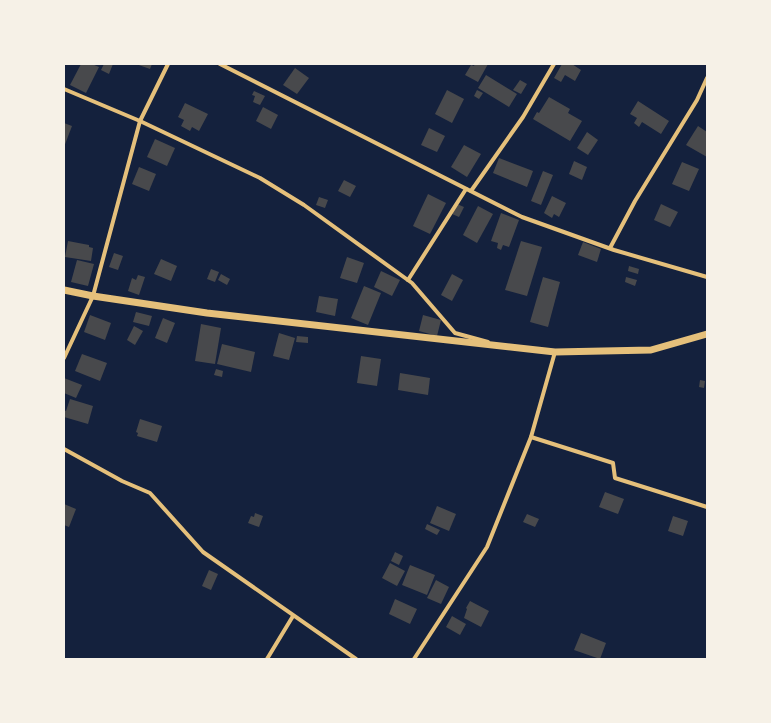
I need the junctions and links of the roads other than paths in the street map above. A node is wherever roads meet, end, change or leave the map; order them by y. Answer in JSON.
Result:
{"nodes":[{"id":1,"x":168,"y":64,"type":"edge"},
{"id":2,"x":220,"y":64,"type":"edge"},
{"id":3,"x":554,"y":64,"type":"edge"},
{"id":4,"x":707,"y":78,"type":"edge"},
{"id":5,"x":64,"y":89,"type":"edge"},
{"id":6,"x":140,"y":121,"type":"junction"},
{"id":7,"x":466,"y":189,"type":"junction"},
{"id":8,"x":471,"y":191,"type":"junction"},
{"id":9,"x":610,"y":248,"type":"junction"},
{"id":10,"x":707,"y":277,"type":"edge"},
{"id":11,"x":408,"y":280,"type":"junction"},
{"id":12,"x":64,"y":290,"type":"edge"},
{"id":13,"x":93,"y":296,"type":"junction"},
{"id":14,"x":707,"y":334,"type":"edge"},
{"id":15,"x":509,"y":347,"type":"junction"},
{"id":16,"x":555,"y":352,"type":"junction"},
{"id":17,"x":64,"y":358,"type":"edge"},
{"id":18,"x":531,"y":437,"type":"junction"},
{"id":19,"x":64,"y":449,"type":"edge"},
{"id":20,"x":707,"y":507,"type":"edge"},
{"id":21,"x":293,"y":616,"type":"junction"},
{"id":22,"x":267,"y":659,"type":"edge"},
{"id":23,"x":356,"y":659,"type":"edge"},
{"id":24,"x":414,"y":659,"type":"edge"}],
"edges":[{"from":1,"to":6,"type":"street"},
{"from":2,"to":7,"type":"street"},
{"from":3,"to":8,"type":"street"},
{"from":4,"to":9,"type":"street"},
{"from":5,"to":6,"type":"street"},
{"from":6,"to":11,"type":"street"},
{"from":6,"to":13,"type":"street"},
{"from":7,"to":8,"type":"street"},
{"from":7,"to":11,"type":"street"},
{"from":8,"to":9,"type":"street"},
{"from":9,"to":10,"type":"street"},
{"from":11,"to":15,"type":"street"},
{"from":12,"to":13,"type":"street"},
{"from":13,"to":15,"type":"street"},
{"from":13,"to":17,"type":"street"},
{"from":14,"to":16,"type":"street"},
{"from":15,"to":16,"type":"street"},
{"from":16,"to":18,"type":"street"},
{"from":18,"to":20,"type":"street"},
{"from":18,"to":24,"type":"street"},
{"from":19,"to":21,"type":"street"},
{"from":21,"to":22,"type":"street"},
{"from":21,"to":23,"type":"street"}]}
